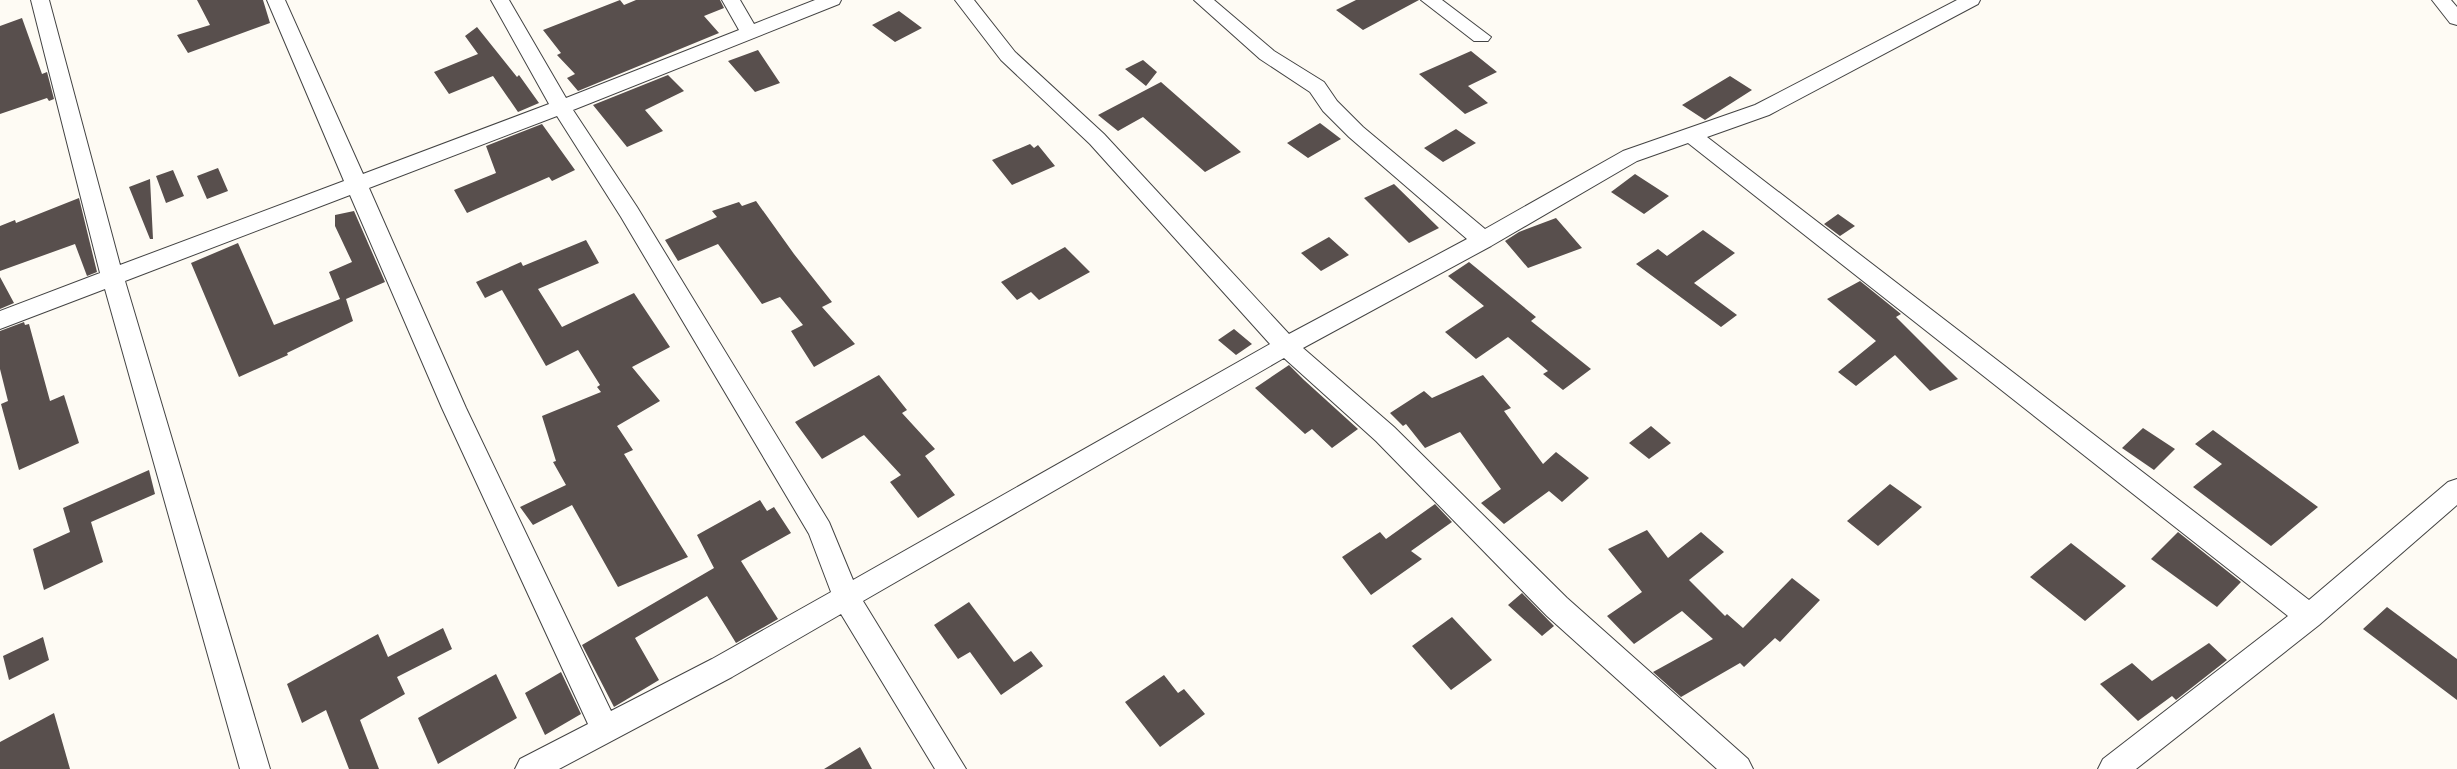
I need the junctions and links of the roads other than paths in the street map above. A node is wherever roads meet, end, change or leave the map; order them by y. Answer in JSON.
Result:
{"nodes":[{"id":1,"x":40,"y":0,"type":"edge"},
{"id":2,"x":276,"y":0,"type":"edge"},
{"id":3,"x":500,"y":0,"type":"edge"},
{"id":4,"x":731,"y":0,"type":"edge"},
{"id":5,"x":832,"y":0,"type":"edge"},
{"id":6,"x":964,"y":0,"type":"edge"},
{"id":7,"x":1203,"y":0,"type":"edge"},
{"id":8,"x":1430,"y":0,"type":"edge"},
{"id":9,"x":1971,"y":0,"type":"edge"},
{"id":10,"x":2441,"y":0,"type":"edge"},
{"id":11,"x":2457,"y":19,"type":"edge"},
{"id":12,"x":749,"y":31,"type":"junction"},
{"id":13,"x":1481,"y":37,"type":"dead end"},
{"id":14,"x":561,"y":107,"type":"junction"},
{"id":15,"x":1692,"y":136,"type":"junction"},
{"id":16,"x":355,"y":186,"type":"junction"},
{"id":17,"x":1483,"y":240,"type":"junction"},
{"id":18,"x":112,"y":276,"type":"junction"},
{"id":19,"x":0,"y":320,"type":"edge"},
{"id":20,"x":1286,"y":346,"type":"junction"},
{"id":21,"x":2457,"y":490,"type":"edge"},
{"id":22,"x":846,"y":597,"type":"junction"},
{"id":23,"x":2309,"y":616,"type":"junction"},
{"id":24,"x":605,"y":729,"type":"junction"},
{"id":25,"x":255,"y":769,"type":"edge"},
{"id":26,"x":530,"y":769,"type":"edge"},
{"id":27,"x":951,"y":769,"type":"edge"},
{"id":28,"x":1738,"y":769,"type":"edge"},
{"id":29,"x":2113,"y":769,"type":"edge"}],
"edges":[{"from":1,"to":18,"type":"street"},
{"from":2,"to":16,"type":"street"},
{"from":3,"to":14,"type":"street"},
{"from":4,"to":12,"type":"street"},
{"from":5,"to":12,"type":"street"},
{"from":6,"to":20,"type":"street"},
{"from":7,"to":17,"type":"street"},
{"from":8,"to":13,"type":"street"},
{"from":9,"to":15,"type":"street"},
{"from":10,"to":11,"type":"street"},
{"from":12,"to":14,"type":"street"},
{"from":14,"to":16,"type":"street"},
{"from":14,"to":22,"type":"street"},
{"from":15,"to":17,"type":"street"},
{"from":15,"to":23,"type":"street"},
{"from":16,"to":18,"type":"street"},
{"from":16,"to":24,"type":"street"},
{"from":17,"to":20,"type":"street"},
{"from":18,"to":19,"type":"street"},
{"from":18,"to":25,"type":"street"},
{"from":20,"to":22,"type":"street"},
{"from":20,"to":28,"type":"street"},
{"from":21,"to":23,"type":"street"},
{"from":22,"to":24,"type":"street"},
{"from":22,"to":27,"type":"street"},
{"from":23,"to":29,"type":"street"},
{"from":24,"to":26,"type":"street"}]}
